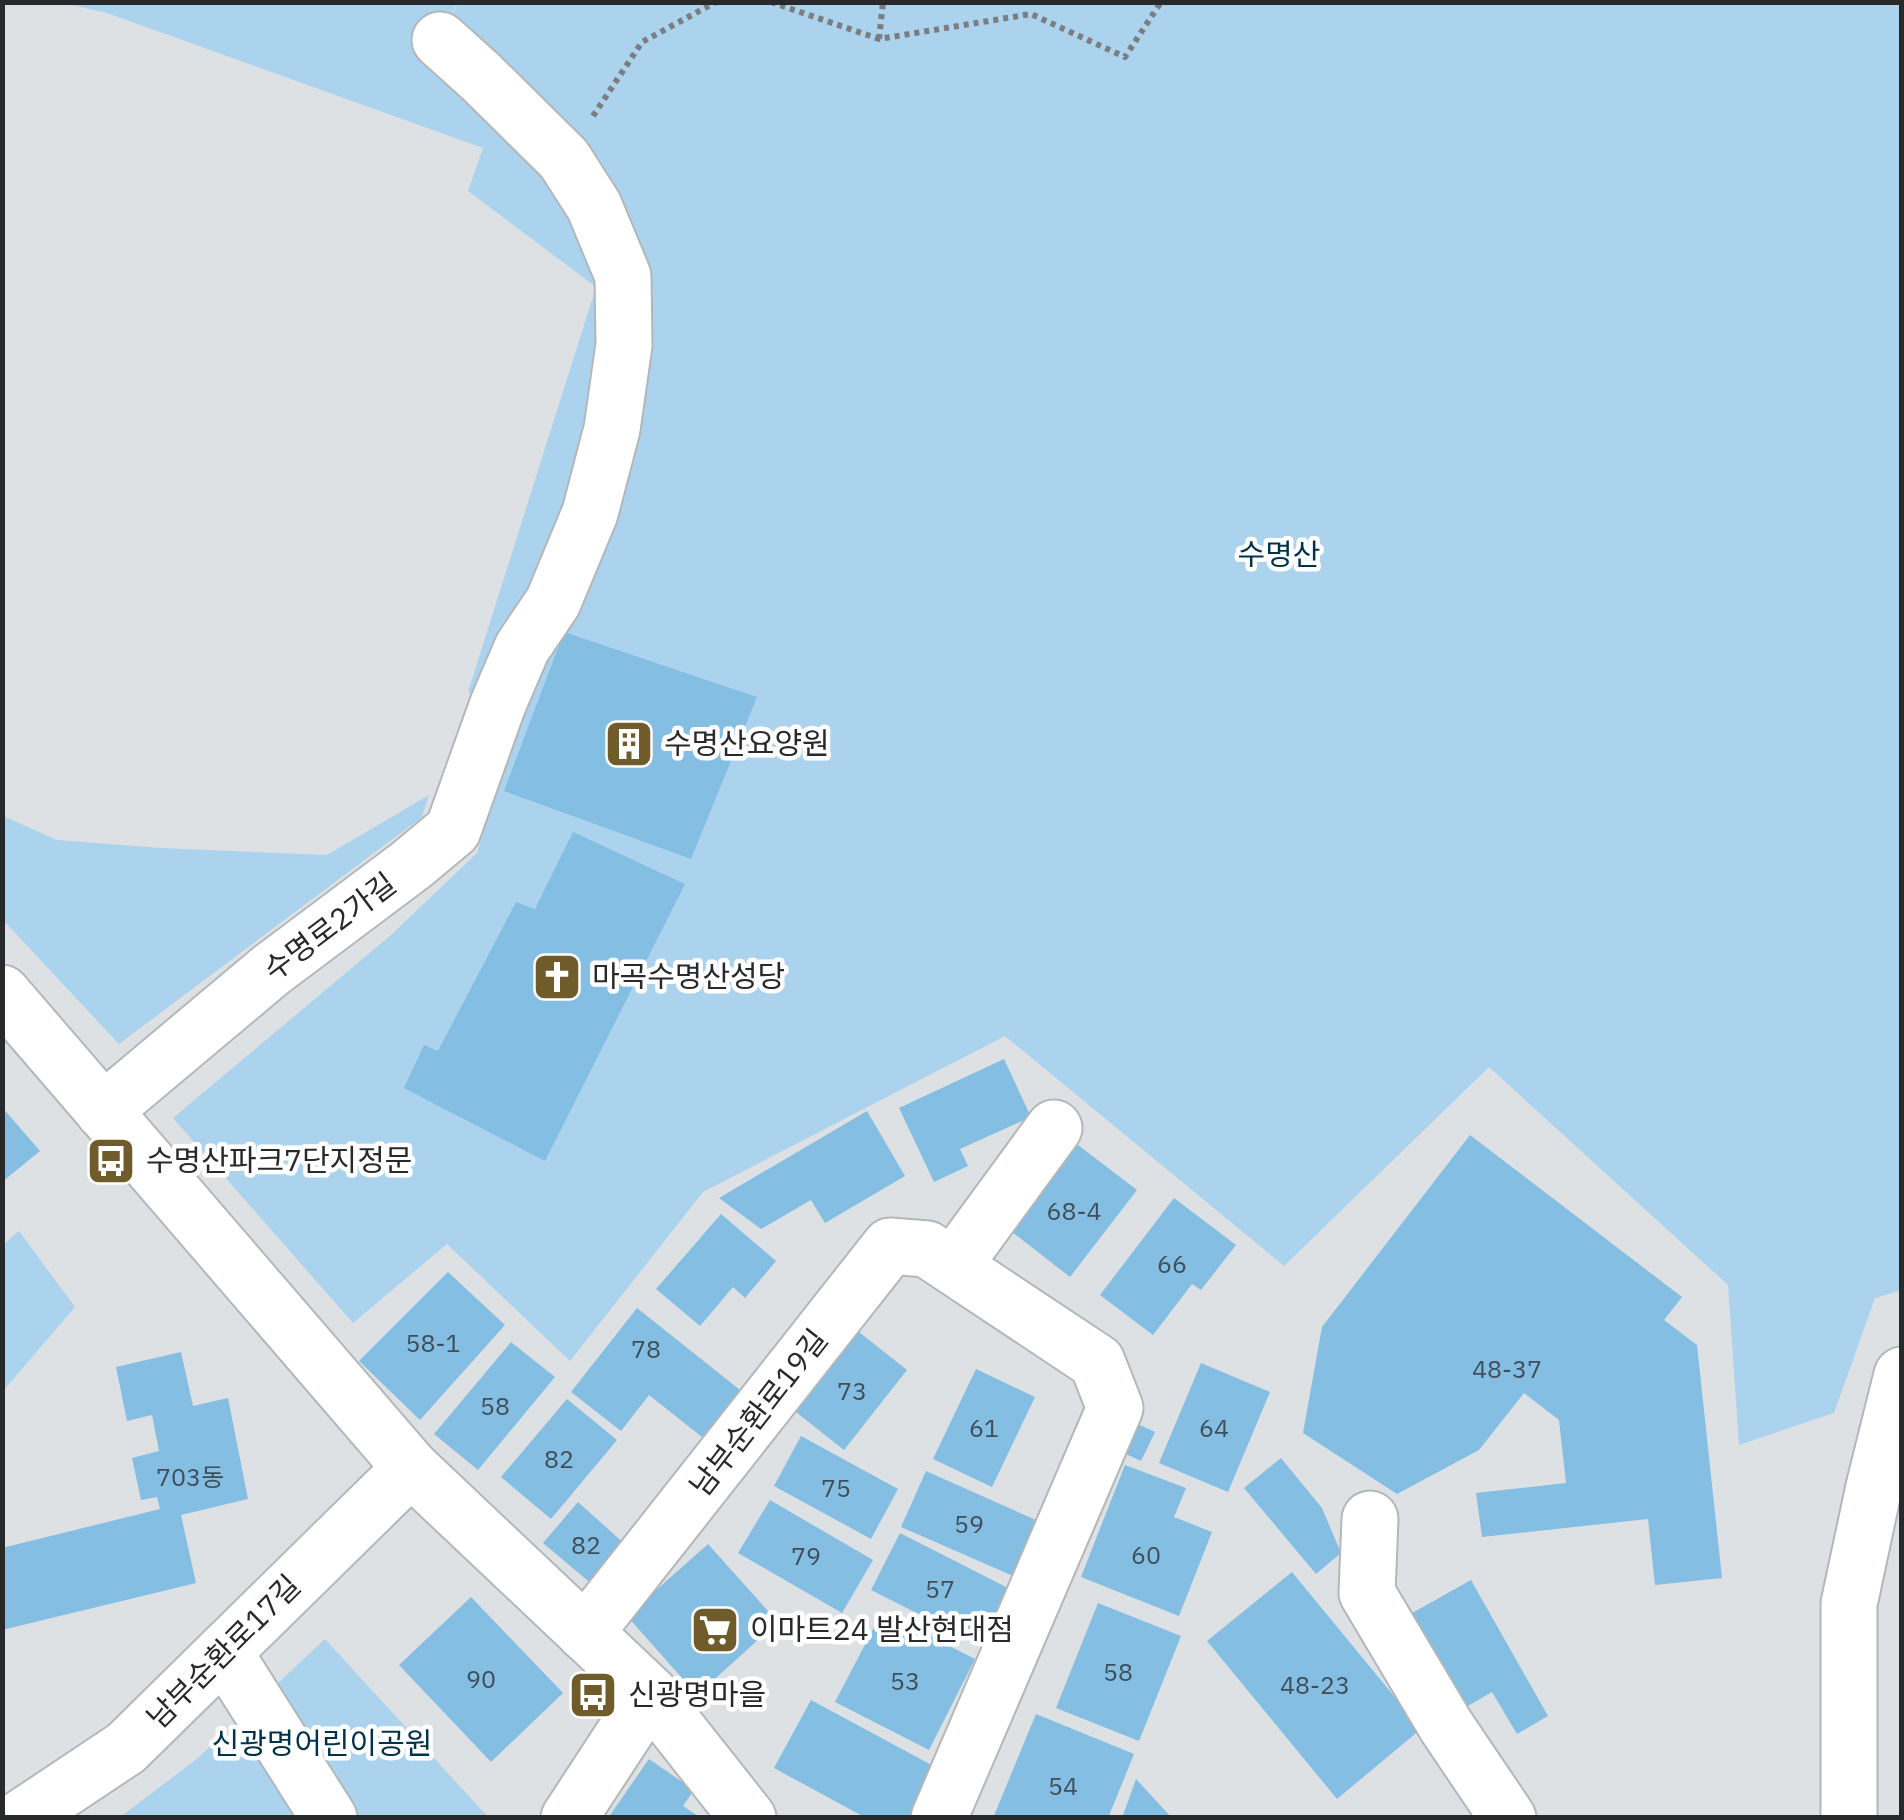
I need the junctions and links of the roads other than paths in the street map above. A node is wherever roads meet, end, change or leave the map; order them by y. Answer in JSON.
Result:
{"nodes":[{"id":1,"x":440,"y":40,"type":"dead end"},
{"id":2,"x":2,"y":993,"type":"edge"},
{"id":3,"x":104,"y":1111,"type":"junction"},
{"id":4,"x":1054,"y":1128,"type":"dead end"},
{"id":5,"x":953,"y":1266,"type":"junction"},
{"id":6,"x":1902,"y":1375,"type":"edge"},
{"id":7,"x":411,"y":1468,"type":"junction"},
{"id":8,"x":1370,"y":1519,"type":"dead end"},
{"id":9,"x":586,"y":1633,"type":"junction"},
{"id":10,"x":224,"y":1652,"type":"junction"},
{"id":11,"x":650,"y":1694,"type":"junction"},
{"id":12,"x":22,"y":1818,"type":"edge"},
{"id":13,"x":328,"y":1818,"type":"edge"},
{"id":14,"x":569,"y":1818,"type":"edge"},
{"id":15,"x":748,"y":1818,"type":"edge"},
{"id":16,"x":938,"y":1818,"type":"edge"},
{"id":17,"x":1508,"y":1818,"type":"edge"},
{"id":18,"x":1849,"y":1818,"type":"edge"}],
"edges":[{"from":1,"to":3,"type":"street","name":"수명로2가길"},
{"from":2,"to":3,"type":"street"},
{"from":3,"to":7,"type":"street"},
{"from":4,"to":5,"type":"street"},
{"from":5,"to":9,"type":"street","name":"남부순환로19길"},
{"from":5,"to":16,"type":"street","name":"남부순환로19길"},
{"from":6,"to":18,"type":"street"},
{"from":7,"to":9,"type":"street"},
{"from":7,"to":10,"type":"street","name":"남부순환로17길"},
{"from":8,"to":17,"type":"street"},
{"from":9,"to":11,"type":"street"},
{"from":10,"to":12,"type":"street","name":"남부순환로17길"},
{"from":10,"to":13,"type":"street"},
{"from":11,"to":14,"type":"street"},
{"from":11,"to":15,"type":"street"}]}
